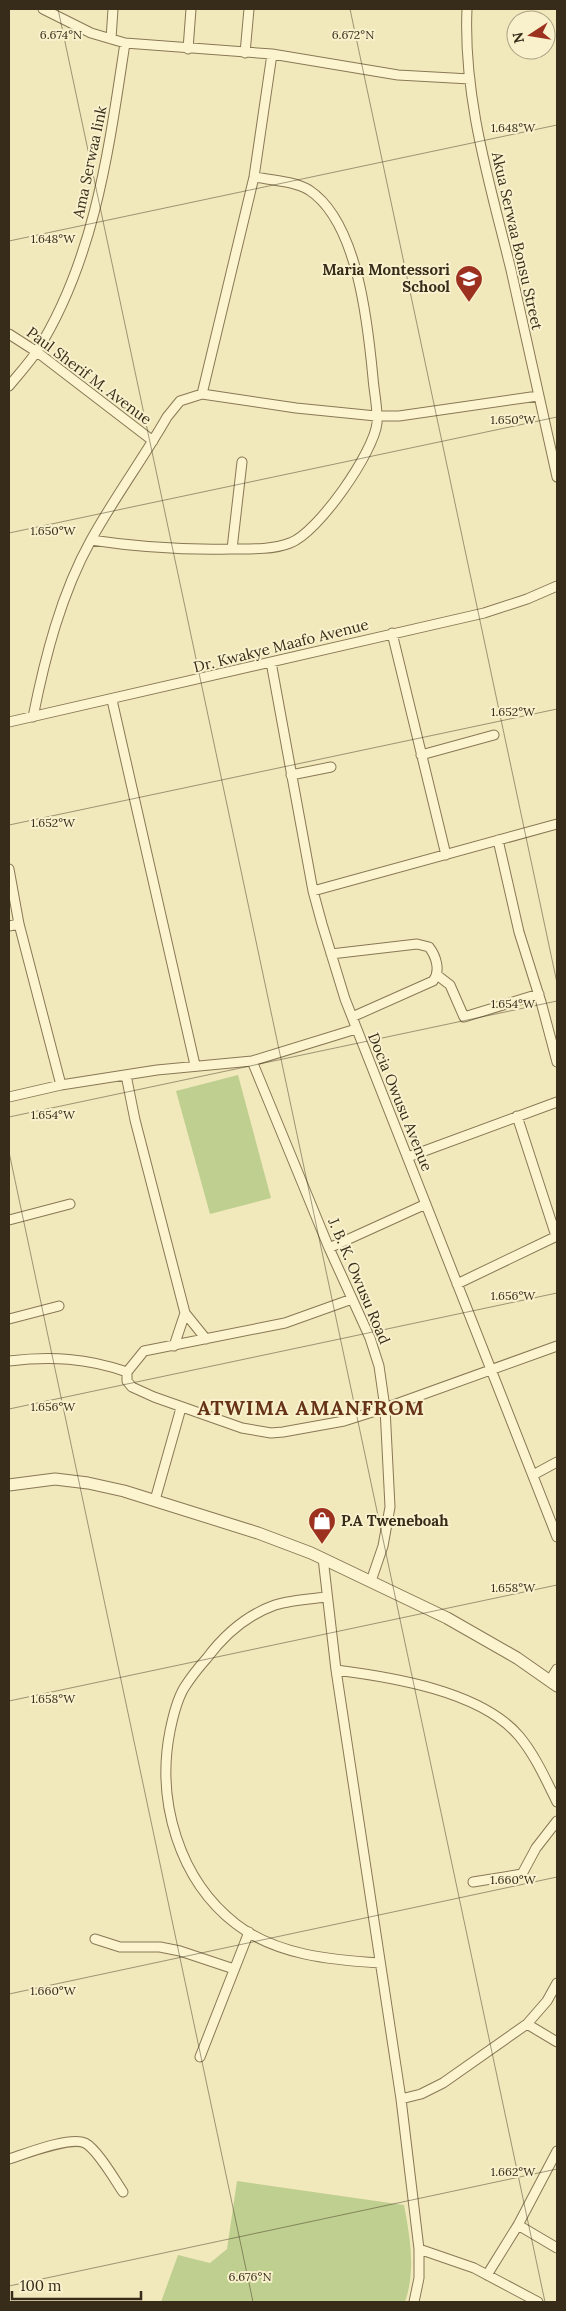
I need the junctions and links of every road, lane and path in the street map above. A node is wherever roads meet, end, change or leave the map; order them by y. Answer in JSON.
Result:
{"nodes":[{"id":1,"x":42,"y":9,"type":"edge"},
{"id":2,"x":113,"y":9,"type":"edge"},
{"id":3,"x":191,"y":9,"type":"edge"},
{"id":4,"x":249,"y":9,"type":"edge"},
{"id":5,"x":467,"y":9,"type":"edge"},
{"id":6,"x":111,"y":39,"type":"junction"},
{"id":7,"x":125,"y":43,"type":"junction"},
{"id":8,"x":188,"y":49,"type":"junction"},
{"id":9,"x":245,"y":53,"type":"junction"},
{"id":10,"x":272,"y":54,"type":"junction"},
{"id":11,"x":470,"y":80,"type":"junction"},
{"id":12,"x":254,"y":177,"type":"junction"},
{"id":13,"x":9,"y":334,"type":"edge"},
{"id":14,"x":37,"y":352,"type":"junction"},
{"id":15,"x":9,"y":386,"type":"edge"},
{"id":16,"x":202,"y":394,"type":"junction"},
{"id":17,"x":538,"y":396,"type":"junction"},
{"id":18,"x":376,"y":416,"type":"junction"},
{"id":19,"x":153,"y":442,"type":"junction"},
{"id":20,"x":242,"y":462,"type":"dead end"},
{"id":21,"x":557,"y":478,"type":"edge"},
{"id":22,"x":91,"y":540,"type":"junction"},
{"id":23,"x":232,"y":549,"type":"junction"},
{"id":24,"x":557,"y":586,"type":"edge"},
{"id":25,"x":392,"y":633,"type":"junction"},
{"id":26,"x":271,"y":662,"type":"junction"},
{"id":27,"x":112,"y":700,"type":"junction"},
{"id":28,"x":33,"y":717,"type":"junction"},
{"id":29,"x":9,"y":722,"type":"edge"},
{"id":30,"x":494,"y":735,"type":"dead end"},
{"id":31,"x":421,"y":755,"type":"junction"},
{"id":32,"x":331,"y":768,"type":"dead end"},
{"id":33,"x":291,"y":775,"type":"junction"},
{"id":34,"x":557,"y":824,"type":"edge"},
{"id":35,"x":498,"y":840,"type":"junction"},
{"id":36,"x":446,"y":855,"type":"junction"},
{"id":37,"x":9,"y":869,"type":"edge"},
{"id":38,"x":314,"y":892,"type":"junction"},
{"id":39,"x":19,"y":924,"type":"junction"},
{"id":40,"x":9,"y":926,"type":"edge"},
{"id":41,"x":331,"y":954,"type":"junction"},
{"id":42,"x":437,"y":976,"type":"junction"},
{"id":43,"x":539,"y":994,"type":"junction"},
{"id":44,"x":352,"y":1017,"type":"junction"},
{"id":45,"x":356,"y":1029,"type":"junction"},
{"id":46,"x":252,"y":1061,"type":"junction"},
{"id":47,"x":557,"y":1062,"type":"edge"},
{"id":48,"x":195,"y":1065,"type":"junction"},
{"id":49,"x":126,"y":1075,"type":"junction"},
{"id":50,"x":62,"y":1085,"type":"junction"},
{"id":51,"x":9,"y":1096,"type":"edge"},
{"id":52,"x":557,"y":1102,"type":"edge"},
{"id":53,"x":517,"y":1116,"type":"junction"},
{"id":54,"x":408,"y":1156,"type":"junction"},
{"id":55,"x":70,"y":1204,"type":"dead end"},
{"id":56,"x":426,"y":1204,"type":"junction"},
{"id":57,"x":9,"y":1220,"type":"edge"},
{"id":58,"x":557,"y":1236,"type":"edge"},
{"id":59,"x":330,"y":1248,"type":"junction"},
{"id":60,"x":457,"y":1284,"type":"junction"},
{"id":61,"x":352,"y":1299,"type":"junction"},
{"id":62,"x":59,"y":1306,"type":"dead end"},
{"id":63,"x":186,"y":1313,"type":"junction"},
{"id":64,"x":9,"y":1319,"type":"edge"},
{"id":65,"x":206,"y":1339,"type":"junction"},
{"id":66,"x":174,"y":1346,"type":"junction"},
{"id":67,"x":557,"y":1346,"type":"edge"},
{"id":68,"x":9,"y":1361,"type":"edge"},
{"id":69,"x":492,"y":1371,"type":"junction"},
{"id":70,"x":128,"y":1372,"type":"junction"},
{"id":71,"x":181,"y":1408,"type":"junction"},
{"id":72,"x":385,"y":1408,"type":"junction"},
{"id":73,"x":557,"y":1462,"type":"edge"},
{"id":74,"x":532,"y":1475,"type":"junction"},
{"id":75,"x":9,"y":1485,"type":"edge"},
{"id":76,"x":155,"y":1500,"type":"junction"},
{"id":77,"x":557,"y":1537,"type":"edge"},
{"id":78,"x":322,"y":1558,"type":"junction"},
{"id":79,"x":371,"y":1581,"type":"junction"},
{"id":80,"x":327,"y":1598,"type":"junction"},
{"id":81,"x":557,"y":1669,"type":"edge"},
{"id":82,"x":336,"y":1670,"type":"junction"},
{"id":83,"x":554,"y":1683,"type":"edge"},
{"id":84,"x":557,"y":1802,"type":"edge"},
{"id":85,"x":557,"y":1821,"type":"edge"},
{"id":86,"x":473,"y":1882,"type":"dead end"},
{"id":87,"x":249,"y":1932,"type":"junction"},
{"id":88,"x":94,"y":1939,"type":"dead end"},
{"id":89,"x":380,"y":1963,"type":"junction"},
{"id":90,"x":234,"y":1969,"type":"junction"},
{"id":91,"x":556,"y":1988,"type":"edge"},
{"id":92,"x":527,"y":2024,"type":"junction"},
{"id":93,"x":557,"y":2042,"type":"edge"},
{"id":94,"x":200,"y":2056,"type":"dead end"},
{"id":95,"x":401,"y":2099,"type":"junction"},
{"id":96,"x":557,"y":2151,"type":"edge"},
{"id":97,"x":9,"y":2159,"type":"edge"},
{"id":98,"x":124,"y":2192,"type":"dead end"},
{"id":99,"x":518,"y":2225,"type":"junction"},
{"id":100,"x":557,"y":2248,"type":"edge"},
{"id":101,"x":419,"y":2249,"type":"junction"},
{"id":102,"x":487,"y":2275,"type":"junction"},
{"id":103,"x":414,"y":2302,"type":"edge"},
{"id":104,"x":538,"y":2302,"type":"edge"}],
"edges":[{"from":1,"to":6,"type":"street"},
{"from":2,"to":6,"type":"street"},
{"from":3,"to":8,"type":"street"},
{"from":4,"to":9,"type":"street"},
{"from":5,"to":11,"type":"street","name":"Akua Serwaa Bonsu Street"},
{"from":6,"to":7,"type":"street"},
{"from":7,"to":8,"type":"street"},
{"from":7,"to":14,"type":"street","name":"Ama Serwaa link"},
{"from":8,"to":9,"type":"street"},
{"from":9,"to":10,"type":"street"},
{"from":10,"to":11,"type":"street"},
{"from":10,"to":12,"type":"street"},
{"from":11,"to":17,"type":"street","name":"Akua Serwaa Bonsu Street"},
{"from":12,"to":16,"type":"street"},
{"from":12,"to":18,"type":"street"},
{"from":13,"to":14,"type":"street","name":"Paul Sherif M. Avenue"},
{"from":14,"to":15,"type":"street","name":"Ama Serwaa link"},
{"from":14,"to":19,"type":"street","name":"Paul Sherif M. Avenue"},
{"from":16,"to":18,"type":"street"},
{"from":16,"to":19,"type":"street"},
{"from":17,"to":18,"type":"street"},
{"from":17,"to":21,"type":"street","name":"Akua Serwaa Bonsu Street"},
{"from":18,"to":23,"type":"street"},
{"from":19,"to":22,"type":"street"},
{"from":20,"to":23,"type":"street"},
{"from":22,"to":23,"type":"street"},
{"from":22,"to":28,"type":"street"},
{"from":24,"to":25,"type":"street","name":"Dr. Kwakye Maafo Avenue"},
{"from":25,"to":26,"type":"street","name":"Dr. Kwakye Maafo Avenue"},
{"from":25,"to":31,"type":"street"},
{"from":26,"to":27,"type":"street","name":"Dr. Kwakye Maafo Avenue"},
{"from":26,"to":33,"type":"street","name":"Docia Owusu Avenue"},
{"from":27,"to":28,"type":"street","name":"Dr. Kwakye Maafo Avenue"},
{"from":27,"to":48,"type":"street"},
{"from":28,"to":29,"type":"street","name":"Dr. Kwakye Maafo Avenue"},
{"from":30,"to":31,"type":"street"},
{"from":31,"to":36,"type":"street"},
{"from":32,"to":33,"type":"street"},
{"from":33,"to":38,"type":"street","name":"Docia Owusu Avenue"},
{"from":34,"to":35,"type":"street"},
{"from":35,"to":36,"type":"street"},
{"from":35,"to":43,"type":"street"},
{"from":36,"to":38,"type":"street"},
{"from":37,"to":39,"type":"street"},
{"from":38,"to":41,"type":"street","name":"Docia Owusu Avenue"},
{"from":39,"to":40,"type":"street"},
{"from":39,"to":50,"type":"street"},
{"from":41,"to":42,"type":"street"},
{"from":41,"to":44,"type":"street","name":"Docia Owusu Avenue"},
{"from":42,"to":43,"type":"street"},
{"from":42,"to":44,"type":"street"},
{"from":43,"to":47,"type":"street"},
{"from":44,"to":45,"type":"street","name":"Docia Owusu Avenue"},
{"from":45,"to":46,"type":"street"},
{"from":45,"to":54,"type":"street","name":"Docia Owusu Avenue"},
{"from":46,"to":48,"type":"street"},
{"from":46,"to":59,"type":"street","name":"J. B. K. Owusu Road"},
{"from":48,"to":49,"type":"street"},
{"from":49,"to":50,"type":"street"},
{"from":49,"to":63,"type":"street"},
{"from":50,"to":51,"type":"street"},
{"from":52,"to":53,"type":"street"},
{"from":53,"to":54,"type":"street"},
{"from":53,"to":58,"type":"street"},
{"from":54,"to":56,"type":"street","name":"Docia Owusu Avenue"},
{"from":55,"to":57,"type":"street"},
{"from":56,"to":59,"type":"street"},
{"from":56,"to":60,"type":"street","name":"Docia Owusu Avenue"},
{"from":58,"to":60,"type":"street"},
{"from":59,"to":61,"type":"street","name":"J. B. K. Owusu Road"},
{"from":60,"to":69,"type":"street","name":"Docia Owusu Avenue"},
{"from":61,"to":65,"type":"street"},
{"from":61,"to":72,"type":"street","name":"J. B. K. Owusu Road"},
{"from":62,"to":64,"type":"street"},
{"from":63,"to":65,"type":"street"},
{"from":63,"to":66,"type":"street"},
{"from":65,"to":66,"type":"street"},
{"from":66,"to":70,"type":"street"},
{"from":67,"to":69,"type":"street"},
{"from":68,"to":70,"type":"street"},
{"from":69,"to":72,"type":"street"},
{"from":69,"to":74,"type":"street","name":"Docia Owusu Avenue"},
{"from":70,"to":71,"type":"street"},
{"from":71,"to":72,"type":"street"},
{"from":71,"to":76,"type":"street"},
{"from":72,"to":79,"type":"street","name":"J. B. K. Owusu Road"},
{"from":73,"to":74,"type":"street"},
{"from":74,"to":77,"type":"street","name":"Docia Owusu Avenue"},
{"from":75,"to":76,"type":"street"},
{"from":76,"to":78,"type":"street"},
{"from":78,"to":79,"type":"street"},
{"from":78,"to":80,"type":"street"},
{"from":79,"to":83,"type":"street"},
{"from":80,"to":82,"type":"street"},
{"from":80,"to":87,"type":"street"},
{"from":81,"to":83,"type":"street"},
{"from":82,"to":84,"type":"street"},
{"from":82,"to":89,"type":"street"},
{"from":85,"to":86,"type":"street"},
{"from":87,"to":89,"type":"street"},
{"from":87,"to":90,"type":"street"},
{"from":88,"to":90,"type":"street"},
{"from":89,"to":95,"type":"street"},
{"from":90,"to":94,"type":"street"},
{"from":91,"to":92,"type":"street"},
{"from":92,"to":93,"type":"street"},
{"from":92,"to":95,"type":"street"},
{"from":95,"to":101,"type":"street"},
{"from":96,"to":99,"type":"street"},
{"from":97,"to":98,"type":"street"},
{"from":99,"to":100,"type":"street"},
{"from":99,"to":102,"type":"street"},
{"from":101,"to":102,"type":"street"},
{"from":101,"to":103,"type":"street"},
{"from":102,"to":104,"type":"street"}]}
